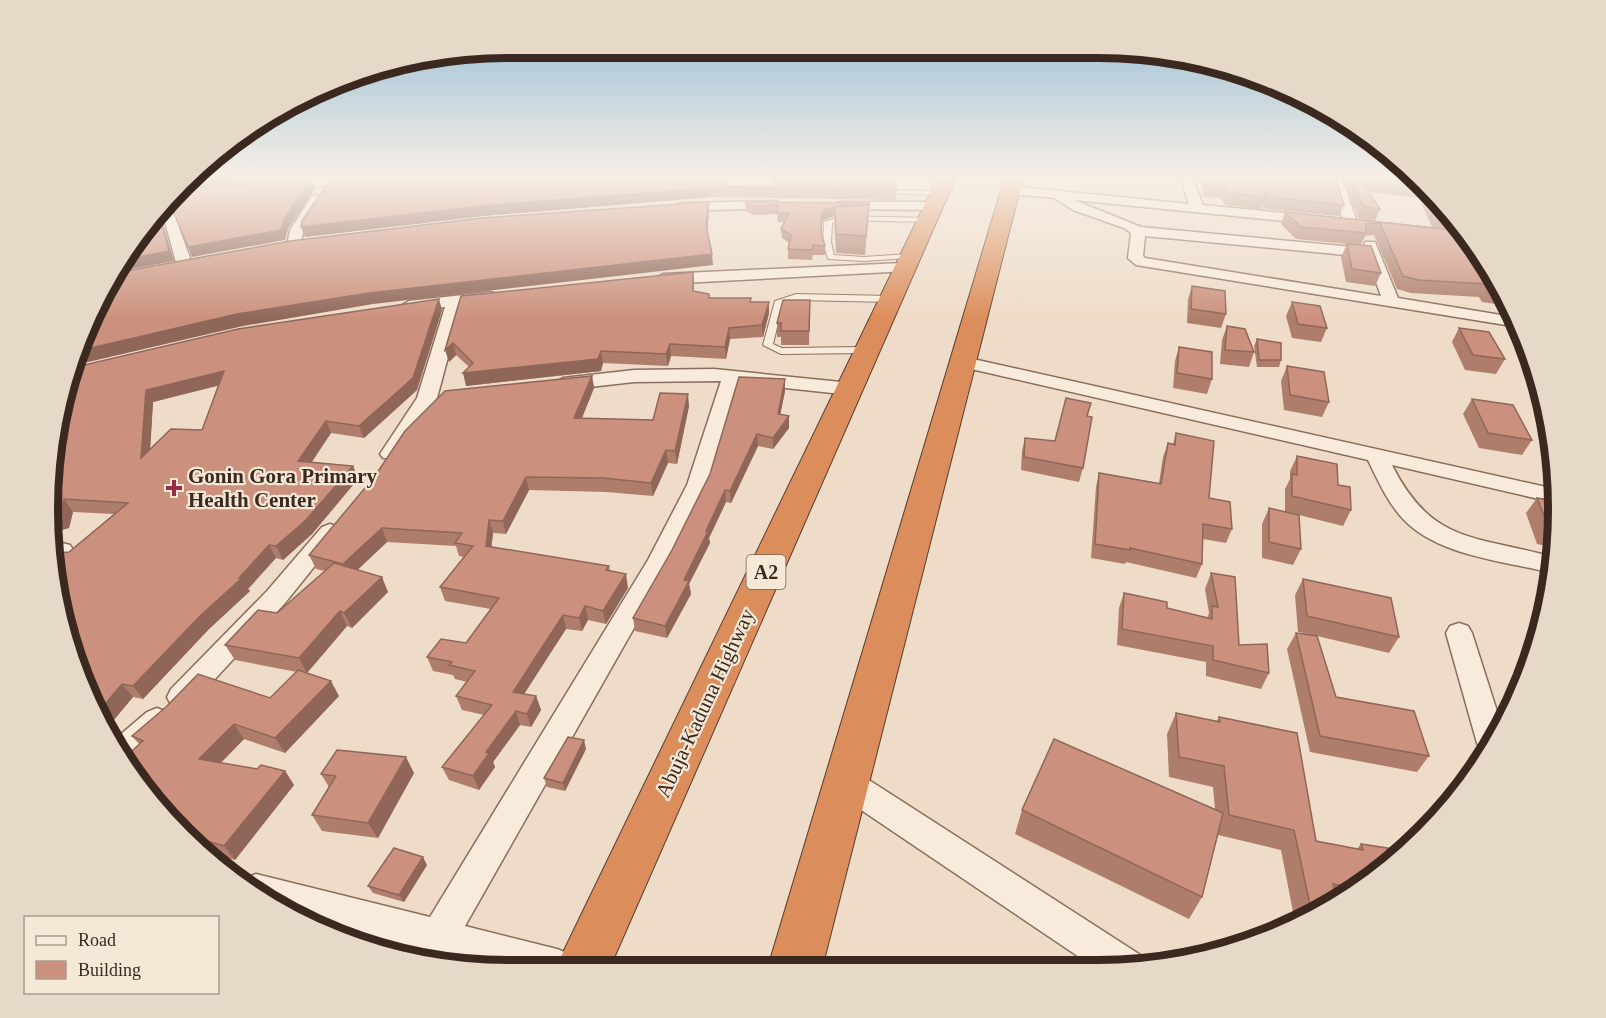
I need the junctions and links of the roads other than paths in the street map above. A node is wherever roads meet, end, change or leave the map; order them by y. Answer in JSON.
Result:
{"nodes":[{"id":1,"x":173,"y":225,"type":"edge"},
{"id":2,"x":301,"y":225,"type":"edge"},
{"id":3,"x":828,"y":225,"type":"edge"},
{"id":4,"x":924,"y":225,"type":"edge"},
{"id":5,"x":1001,"y":225,"type":"edge"},
{"id":6,"x":1127,"y":225,"type":"edge"},
{"id":7,"x":1359,"y":225,"type":"edge"},
{"id":8,"x":1138,"y":231,"type":"junction"},
{"id":9,"x":294,"y":246,"type":"edge"},
{"id":10,"x":1373,"y":253,"type":"junction"},
{"id":11,"x":185,"y":266,"type":"edge"},
{"id":12,"x":900,"y":274,"type":"junction"},
{"id":13,"x":651,"y":280,"type":"edge"},
{"id":14,"x":502,"y":296,"type":"edge"},
{"id":15,"x":455,"y":301,"type":"junction"},
{"id":16,"x":1392,"y":303,"type":"junction"},
{"id":17,"x":396,"y":308,"type":"edge"},
{"id":18,"x":1506,"y":320,"type":"edge"},
{"id":19,"x":868,"y":350,"type":"junction"},
{"id":20,"x":964,"y":362,"type":"junction"},
{"id":21,"x":732,"y":376,"type":"junction"},
{"id":22,"x":542,"y":386,"type":"edge"},
{"id":23,"x":851,"y":389,"type":"junction"},
{"id":24,"x":1377,"y":457,"type":"junction"},
{"id":25,"x":377,"y":474,"type":"edge"},
{"id":26,"x":1547,"y":494,"type":"edge"},
{"id":27,"x":341,"y":518,"type":"edge"},
{"id":28,"x":1543,"y":563,"type":"dead end"},
{"id":29,"x":1459,"y":633,"type":"dead end"},
{"id":30,"x":1488,"y":731,"type":"edge"},
{"id":31,"x":127,"y":747,"type":"edge"},
{"id":32,"x":847,"y":783,"type":"junction"},
{"id":33,"x":289,"y":902,"type":"edge"},
{"id":34,"x":431,"y":948,"type":"edge"},
{"id":35,"x":1114,"y":959,"type":"edge"},
{"id":36,"x":511,"y":960,"type":"edge"},
{"id":37,"x":586,"y":960,"type":"edge"},
{"id":38,"x":797,"y":960,"type":"edge"}],
"edges":[{"from":1,"to":11,"type":"street"},
{"from":2,"to":9,"type":"street"},
{"from":3,"to":12,"type":"lane"},
{"from":4,"to":12,"type":"highway","name":"Abuja-Kaduna Highway","number":"A2"},
{"from":5,"to":20,"type":"highway"},
{"from":6,"to":8,"type":"street"},
{"from":7,"to":10,"type":"street"},
{"from":8,"to":10,"type":"street"},
{"from":8,"to":16,"type":"street"},
{"from":10,"to":16,"type":"street"},
{"from":12,"to":13,"type":"street"},
{"from":12,"to":19,"type":"highway","name":"Abuja-Kaduna Highway","number":"A2"},
{"from":12,"to":19,"type":"lane"},
{"from":14,"to":15,"type":"street"},
{"from":15,"to":17,"type":"street"},
{"from":15,"to":25,"type":"street"},
{"from":16,"to":18,"type":"street"},
{"from":19,"to":23,"type":"highway","name":"Abuja-Kaduna Highway","number":"A2"},
{"from":20,"to":24,"type":"street"},
{"from":20,"to":32,"type":"highway"},
{"from":21,"to":22,"type":"street"},
{"from":21,"to":23,"type":"street"},
{"from":21,"to":34,"type":"street"},
{"from":23,"to":37,"type":"highway","name":"Abuja-Kaduna Highway","number":"A2"},
{"from":24,"to":26,"type":"street"},
{"from":24,"to":28,"type":"street"},
{"from":27,"to":31,"type":"street"},
{"from":29,"to":30,"type":"street"},
{"from":32,"to":35,"type":"street"},
{"from":32,"to":38,"type":"highway"},
{"from":33,"to":34,"type":"street"},
{"from":34,"to":36,"type":"street"}]}
